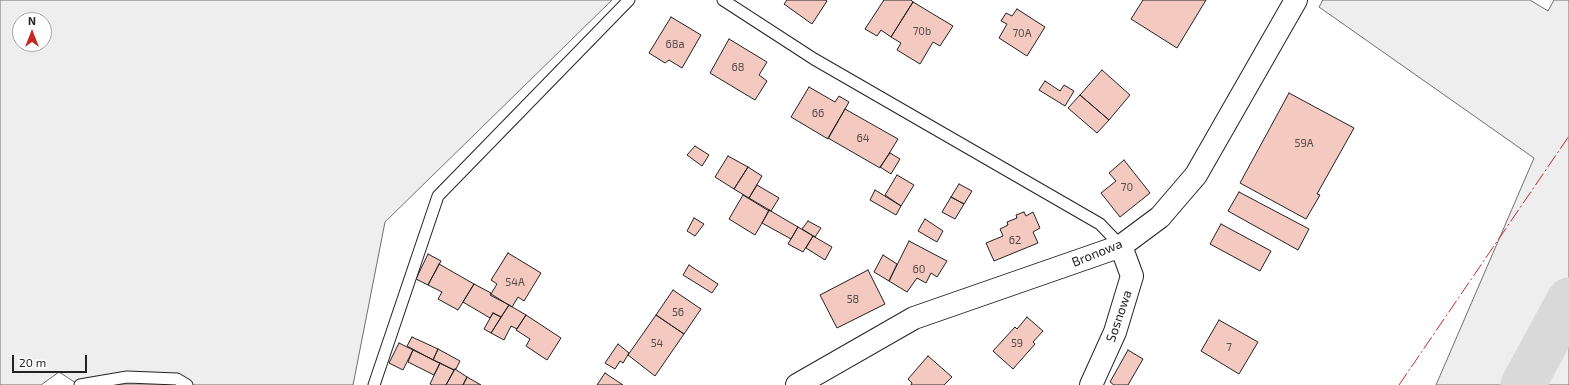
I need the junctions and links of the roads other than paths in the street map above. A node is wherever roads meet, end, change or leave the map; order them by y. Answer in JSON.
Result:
{"nodes":[{"id":1,"x":629,"y":0,"type":"edge"},
{"id":2,"x":723,"y":0,"type":"edge"},
{"id":3,"x":1296,"y":0,"type":"edge"},
{"id":4,"x":1121,"y":246,"type":"junction"},
{"id":5,"x":80,"y":385,"type":"edge"},
{"id":6,"x":187,"y":385,"type":"edge"},
{"id":7,"x":374,"y":385,"type":"edge"},
{"id":8,"x":797,"y":385,"type":"edge"},
{"id":9,"x":1091,"y":385,"type":"edge"}],
"edges":[{"from":1,"to":7,"type":"lane"},
{"from":2,"to":4,"type":"lane"},
{"from":3,"to":4,"type":"street","name":"Bronowa"},
{"from":4,"to":8,"type":"street","name":"Bronowa"},
{"from":4,"to":9,"type":"street","name":"Sosnowa"},
{"from":5,"to":6,"type":"lane"}]}
